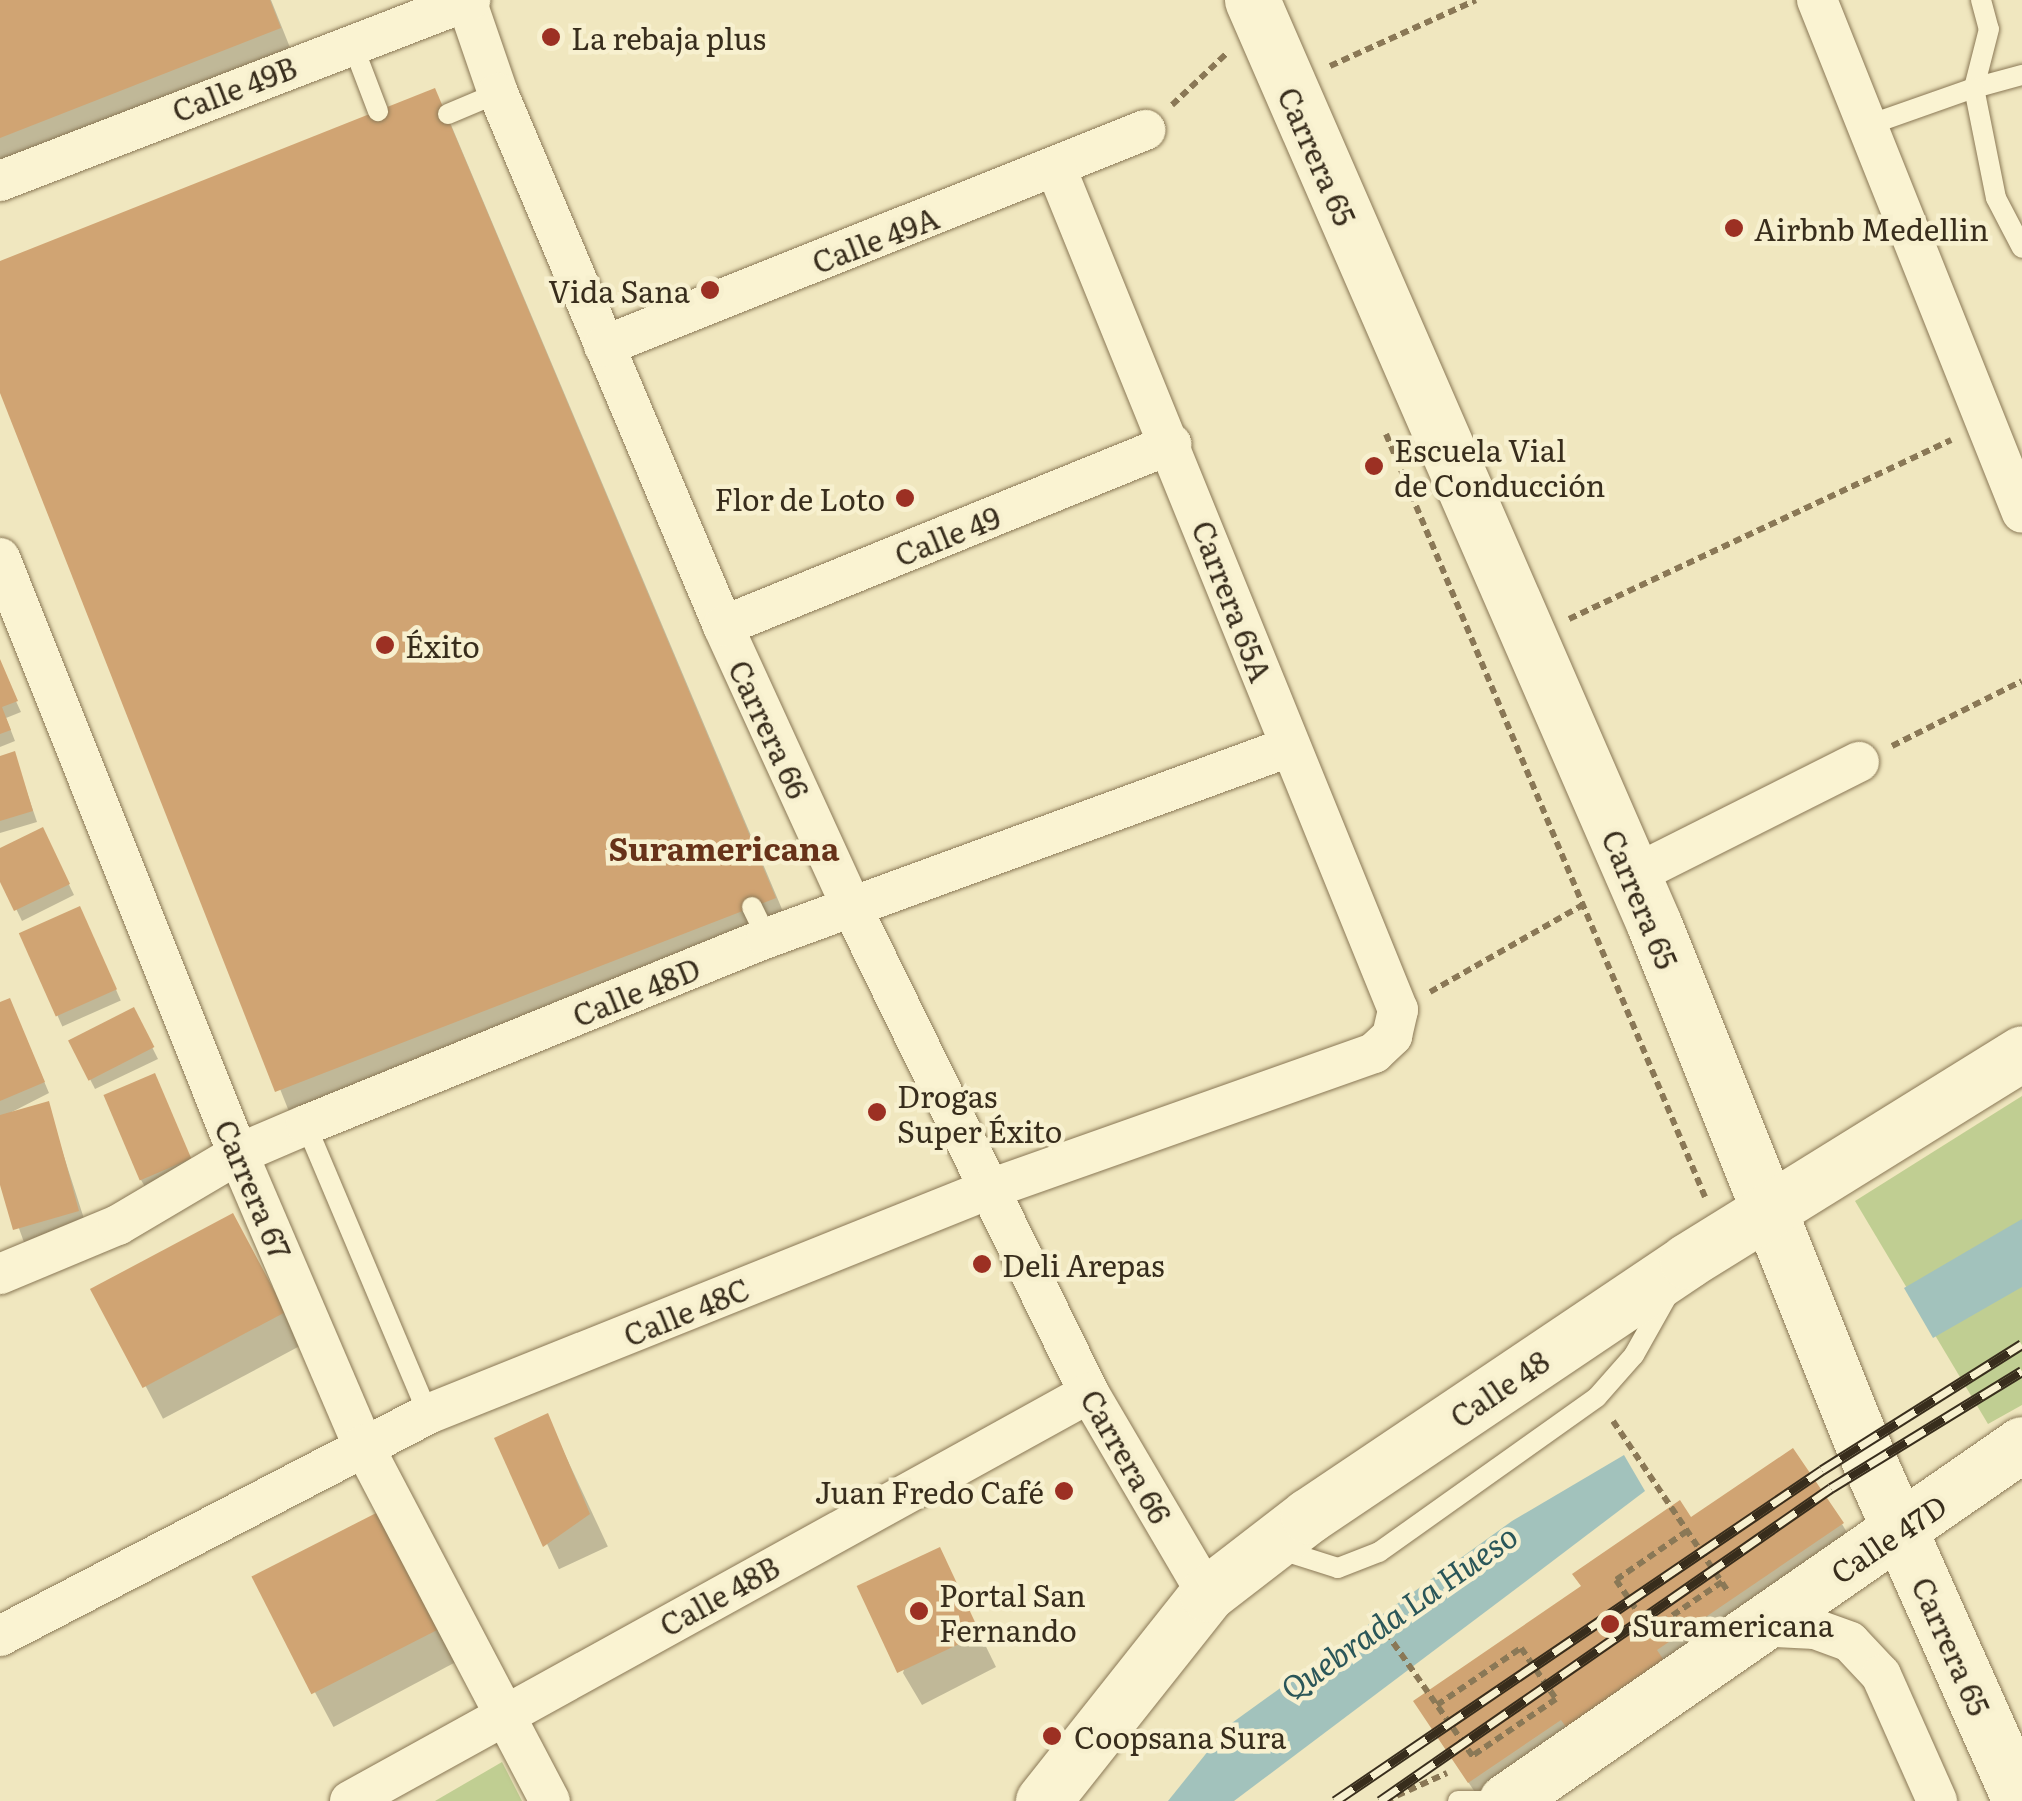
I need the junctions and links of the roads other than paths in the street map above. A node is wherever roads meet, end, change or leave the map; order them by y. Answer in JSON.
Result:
{"nodes":[{"id":1,"x":468,"y":0,"type":"edge"},
{"id":2,"x":1817,"y":0,"type":"edge"},
{"id":3,"x":1981,"y":0,"type":"edge"},
{"id":4,"x":1236,"y":17,"type":"edge"},
{"id":5,"x":352,"y":43,"type":"junction"},
{"id":6,"x":2022,"y":75,"type":"edge"},
{"id":7,"x":1974,"y":88,"type":"junction"},
{"id":8,"x":498,"y":94,"type":"junction"},
{"id":9,"x":378,"y":111,"type":"dead end"},
{"id":10,"x":448,"y":114,"type":"dead end"},
{"id":11,"x":1866,"y":126,"type":"junction"},
{"id":12,"x":1146,"y":130,"type":"dead end"},
{"id":13,"x":1056,"y":168,"type":"junction"},
{"id":14,"x":0,"y":180,"type":"edge"},
{"id":15,"x":2022,"y":248,"type":"edge"},
{"id":16,"x":604,"y":346,"type":"junction"},
{"id":17,"x":1171,"y":444,"type":"junction"},
{"id":18,"x":2022,"y":514,"type":"edge"},
{"id":19,"x":0,"y":558,"type":"edge"},
{"id":20,"x":723,"y":626,"type":"junction"},
{"id":21,"x":1290,"y":747,"type":"junction"},
{"id":22,"x":1859,"y":762,"type":"road end"},
{"id":23,"x":1632,"y":876,"type":"junction"},
{"id":24,"x":853,"y":910,"type":"junction"},
{"id":25,"x":1395,"y":1023,"type":"joint"},
{"id":26,"x":2022,"y":1053,"type":"edge"},
{"id":27,"x":306,"y":1125,"type":"junction"},
{"id":28,"x":238,"y":1154,"type":"junction"},
{"id":29,"x":987,"y":1190,"type":"junction"},
{"id":30,"x":1728,"y":1238,"type":"junction"},
{"id":31,"x":1,"y":1271,"type":"edge"},
{"id":32,"x":1090,"y":1393,"type":"junction"},
{"id":33,"x":428,"y":1414,"type":"junction"},
{"id":34,"x":363,"y":1444,"type":"junction"},
{"id":35,"x":2022,"y":1444,"type":"edge"},
{"id":36,"x":1901,"y":1531,"type":"junction"},
{"id":37,"x":1270,"y":1546,"type":"junction"},
{"id":38,"x":1207,"y":1594,"type":"junction"},
{"id":39,"x":1746,"y":1614,"type":"junction"},
{"id":40,"x":0,"y":1636,"type":"edge"},
{"id":41,"x":501,"y":1714,"type":"junction"},
{"id":42,"x":1489,"y":1779,"type":"edge"},
{"id":43,"x":350,"y":1801,"type":"edge"},
{"id":44,"x":550,"y":1801,"type":"edge"},
{"id":45,"x":1044,"y":1801,"type":"edge"},
{"id":46,"x":1458,"y":1801,"type":"edge"},
{"id":47,"x":1483,"y":1801,"type":"edge"},
{"id":48,"x":1937,"y":1801,"type":"edge"},
{"id":49,"x":2020,"y":1801,"type":"edge"}],
"edges":[{"from":1,"to":5,"type":"street","name":"Calle 49B"},
{"from":1,"to":8,"type":"street","name":"Carrera 66"},
{"from":2,"to":11,"type":"street"},
{"from":3,"to":7,"type":"lane"},
{"from":4,"to":23,"type":"main road","name":"Carrera 65"},
{"from":5,"to":9,"type":"lane"},
{"from":5,"to":14,"type":"street","name":"Calle 49B"},
{"from":6,"to":7,"type":"lane"},
{"from":7,"to":11,"type":"lane"},
{"from":7,"to":15,"type":"lane"},
{"from":8,"to":10,"type":"lane"},
{"from":8,"to":16,"type":"street","name":"Carrera 66"},
{"from":11,"to":18,"type":"street"},
{"from":12,"to":13,"type":"street","name":"Calle 49A"},
{"from":13,"to":16,"type":"street","name":"Calle 49A"},
{"from":13,"to":17,"type":"street","name":"Carrera 65A"},
{"from":16,"to":20,"type":"street","name":"Carrera 66"},
{"from":17,"to":20,"type":"street","name":"Calle 49"},
{"from":17,"to":21,"type":"street","name":"Carrera 65A"},
{"from":19,"to":28,"type":"street","name":"Carrera 67"},
{"from":20,"to":24,"type":"street","name":"Carrera 66"},
{"from":21,"to":24,"type":"street","name":"Calle 48D"},
{"from":21,"to":25,"type":"street","name":"Carrera 65A"},
{"from":22,"to":23,"type":"street"},
{"from":23,"to":30,"type":"main road","name":"Carrera 65"},
{"from":24,"to":27,"type":"street","name":"Calle 48D"},
{"from":24,"to":29,"type":"street","name":"Carrera 66"},
{"from":25,"to":29,"type":"street","name":"Calle 48C"},
{"from":26,"to":30,"type":"main road","name":"Calle 48"},
{"from":27,"to":28,"type":"street","name":"Calle 48D"},
{"from":27,"to":33,"type":"lane"},
{"from":28,"to":31,"type":"street","name":"Calle 48D"},
{"from":28,"to":34,"type":"street","name":"Carrera 67"},
{"from":29,"to":32,"type":"street","name":"Carrera 66"},
{"from":29,"to":33,"type":"street","name":"Calle 48C"},
{"from":30,"to":36,"type":"main road","name":"Carrera 65"},
{"from":30,"to":37,"type":"main road","name":"Calle 48"},
{"from":30,"to":37,"type":"lane"},
{"from":32,"to":38,"type":"street","name":"Carrera 66"},
{"from":32,"to":41,"type":"street","name":"Calle 48B"},
{"from":33,"to":34,"type":"street","name":"Calle 48C"},
{"from":34,"to":40,"type":"street","name":"Calle 48C"},
{"from":34,"to":41,"type":"street","name":"Carrera 67"},
{"from":35,"to":36,"type":"main road","name":"Calle 47D"},
{"from":36,"to":39,"type":"main road","name":"Calle 47D"},
{"from":36,"to":49,"type":"main road","name":"Carrera 65"},
{"from":37,"to":38,"type":"main road","name":"Calle 48"},
{"from":38,"to":45,"type":"main road","name":"Calle 48"},
{"from":39,"to":42,"type":"main road","name":"Calle 47D"},
{"from":39,"to":48,"type":"street"},
{"from":41,"to":43,"type":"street","name":"Calle 48B"},
{"from":41,"to":44,"type":"street","name":"Carrera 67"},
{"from":46,"to":47,"type":"lane"}]}
